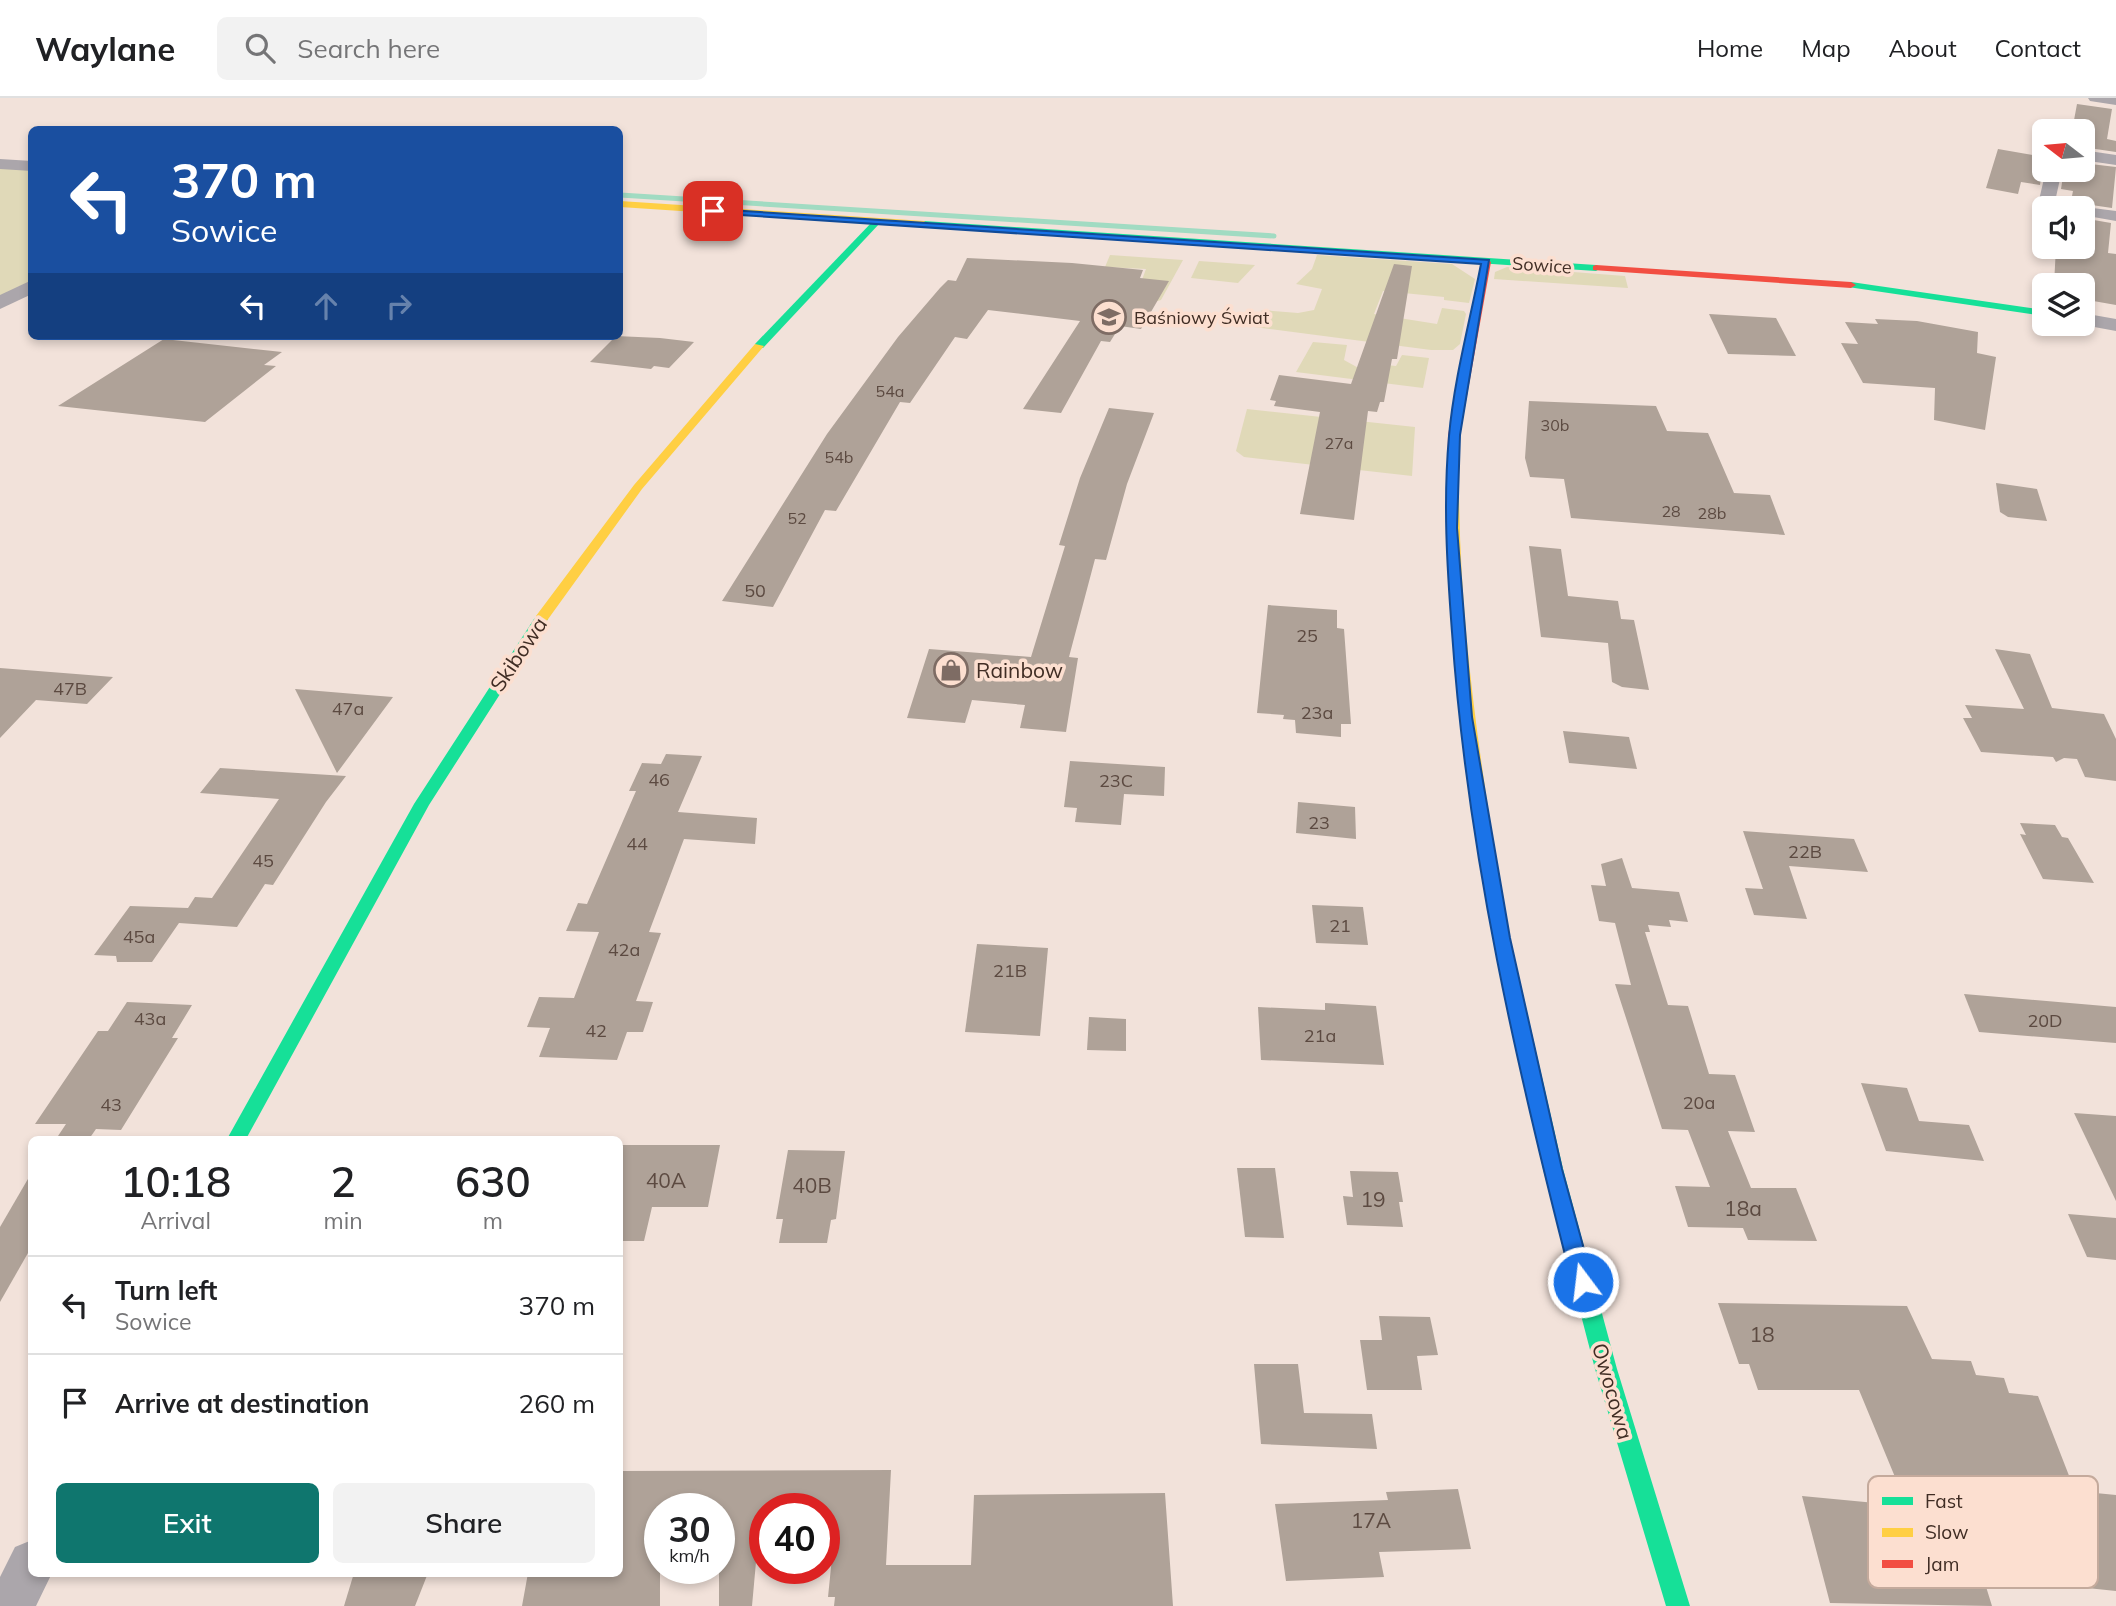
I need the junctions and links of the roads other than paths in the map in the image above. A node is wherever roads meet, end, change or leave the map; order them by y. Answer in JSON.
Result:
{"nodes":[{"id":1,"x":2095,"y":98,"type":"edge"},
{"id":2,"x":2116,"y":101,"type":"edge"},
{"id":3,"x":2095,"y":157,"type":"edge"},
{"id":4,"x":2116,"y":160,"type":"edge"},
{"id":5,"x":0,"y":164,"type":"edge"},
{"id":6,"x":28,"y":166,"type":"edge"},
{"id":7,"x":623,"y":204,"type":"edge"},
{"id":8,"x":2095,"y":212,"type":"edge"},
{"id":9,"x":2116,"y":216,"type":"edge"},
{"id":10,"x":876,"y":223,"type":"junction"},
{"id":11,"x":1486,"y":262,"type":"junction"},
{"id":12,"x":28,"y":288,"type":"edge"},
{"id":13,"x":0,"y":303,"type":"edge"},
{"id":14,"x":2032,"y":311,"type":"edge"},
{"id":15,"x":2095,"y":321,"type":"edge"},
{"id":16,"x":2116,"y":325,"type":"edge"},
{"id":17,"x":238,"y":1136,"type":"edge"},
{"id":18,"x":28,"y":1572,"type":"edge"},
{"id":19,"x":11,"y":1606,"type":"edge"},
{"id":20,"x":1678,"y":1606,"type":"edge"}],
"edges":[{"from":1,"to":2,"type":"street"},
{"from":3,"to":4,"type":"street"},
{"from":5,"to":6,"type":"street"},
{"from":7,"to":10,"type":"street","name":"Sowice"},
{"from":8,"to":9,"type":"street"},
{"from":10,"to":11,"type":"street","name":"Sowice"},
{"from":10,"to":17,"type":"street","name":"Skibowa"},
{"from":11,"to":14,"type":"street","name":"Sowice"},
{"from":11,"to":20,"type":"street","name":"Owocowa"},
{"from":12,"to":13,"type":"street"},
{"from":15,"to":16,"type":"street"},
{"from":18,"to":19,"type":"street"}]}
